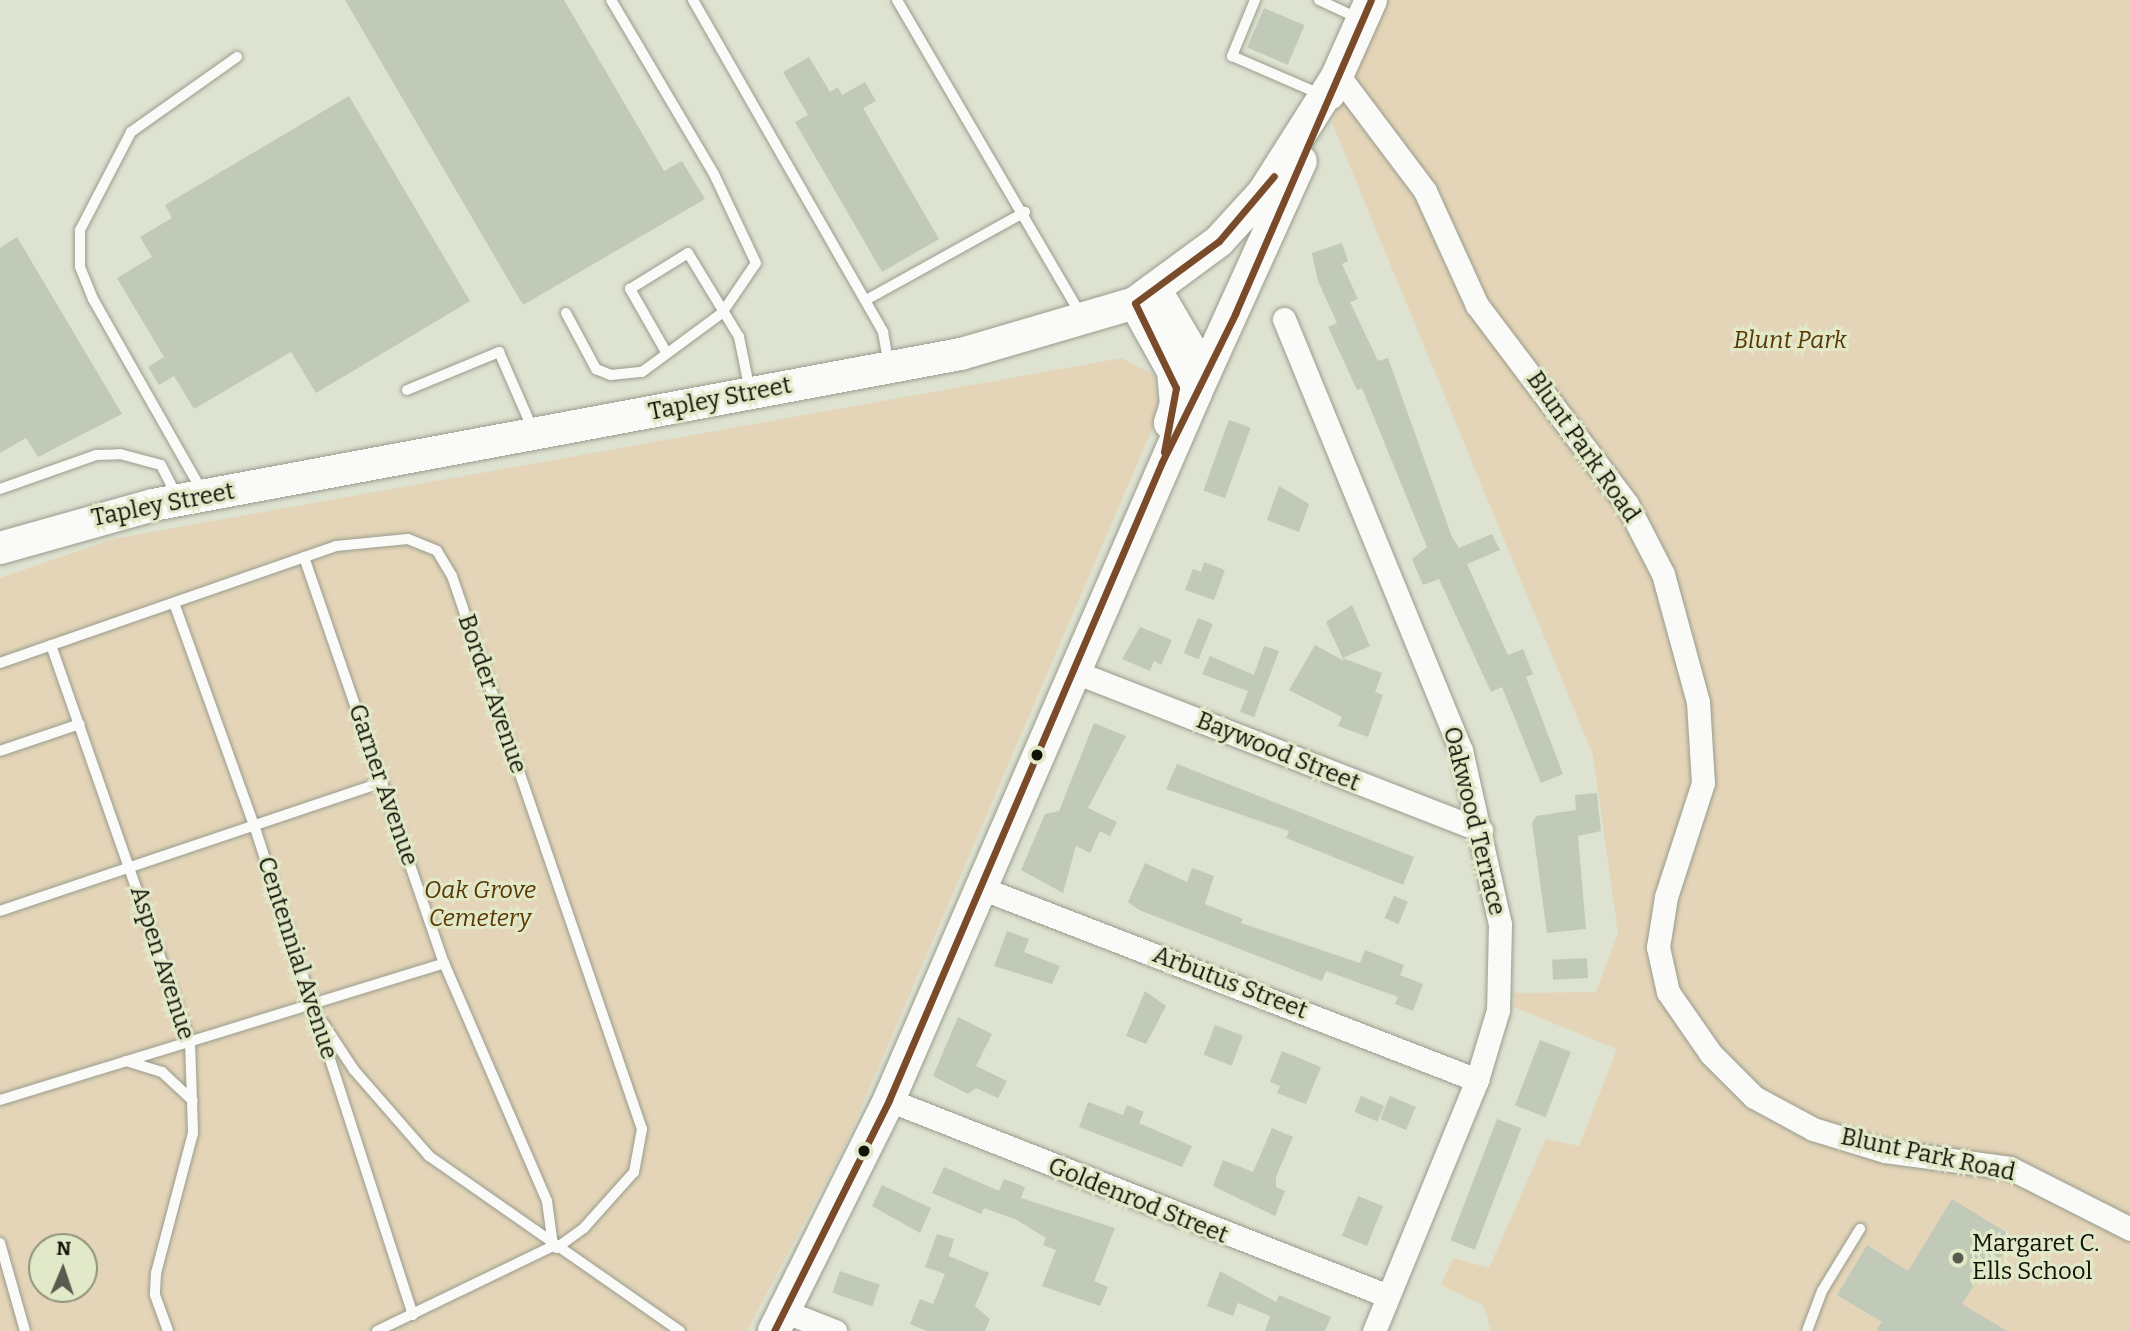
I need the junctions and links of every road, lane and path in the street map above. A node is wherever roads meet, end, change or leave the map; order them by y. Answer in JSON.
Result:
{"nodes":[{"id":1,"x":611,"y":0,"type":"edge"},
{"id":2,"x":693,"y":0,"type":"edge"},
{"id":3,"x":897,"y":0,"type":"edge"},
{"id":4,"x":1255,"y":0,"type":"edge"},
{"id":5,"x":1320,"y":0,"type":"edge"},
{"id":6,"x":1367,"y":10,"type":"edge"},
{"id":7,"x":237,"y":57,"type":"dead end"},
{"id":8,"x":1331,"y":86,"type":"junction"},
{"id":9,"x":1025,"y":212,"type":"junction"},
{"id":10,"x":1145,"y":296,"type":"junction"},
{"id":11,"x":866,"y":300,"type":"junction"},
{"id":12,"x":566,"y":313,"type":"dead end"},
{"id":13,"x":722,"y":313,"type":"junction"},
{"id":14,"x":1284,"y":319,"type":"dead end"},
{"id":15,"x":1084,"y":320,"type":"junction"},
{"id":16,"x":666,"y":352,"type":"junction"},
{"id":17,"x":890,"y":368,"type":"junction"},
{"id":18,"x":407,"y":390,"type":"dead end"},
{"id":19,"x":750,"y":391,"type":"junction"},
{"id":20,"x":1196,"y":393,"type":"junction"},
{"id":21,"x":535,"y":434,"type":"junction"},
{"id":22,"x":1162,"y":462,"type":"junction"},
{"id":23,"x":0,"y":489,"type":"edge"},
{"id":24,"x":192,"y":499,"type":"junction"},
{"id":25,"x":0,"y":548,"type":"edge"},
{"id":26,"x":304,"y":556,"type":"junction"},
{"id":27,"x":174,"y":603,"type":"junction"},
{"id":28,"x":51,"y":645,"type":"junction"},
{"id":29,"x":0,"y":663,"type":"edge"},
{"id":30,"x":1075,"y":672,"type":"junction"},
{"id":31,"x":80,"y":723,"type":"junction"},
{"id":32,"x":0,"y":751,"type":"edge"},
{"id":33,"x":383,"y":782,"type":"junction"},
{"id":34,"x":255,"y":828,"type":"junction"},
{"id":35,"x":1481,"y":830,"type":"junction"},
{"id":36,"x":132,"y":868,"type":"junction"},
{"id":37,"x":981,"y":888,"type":"junction"},
{"id":38,"x":0,"y":911,"type":"edge"},
{"id":39,"x":444,"y":963,"type":"junction"},
{"id":40,"x":312,"y":1006,"type":"junction"},
{"id":41,"x":190,"y":1041,"type":"junction"},
{"id":42,"x":120,"y":1060,"type":"junction"},
{"id":43,"x":1478,"y":1080,"type":"junction"},
{"id":44,"x":889,"y":1100,"type":"junction"},
{"id":45,"x":0,"y":1101,"type":"edge"},
{"id":46,"x":193,"y":1101,"type":"junction"},
{"id":47,"x":2130,"y":1228,"type":"edge"},
{"id":48,"x":1860,"y":1229,"type":"dead end"},
{"id":49,"x":0,"y":1242,"type":"edge"},
{"id":50,"x":555,"y":1247,"type":"junction"},
{"id":51,"x":1388,"y":1296,"type":"junction"},
{"id":52,"x":413,"y":1315,"type":"junction"},
{"id":53,"x":780,"y":1321,"type":"edge"},
{"id":54,"x":25,"y":1331,"type":"edge"},
{"id":55,"x":168,"y":1331,"type":"edge"},
{"id":56,"x":377,"y":1331,"type":"edge"},
{"id":57,"x":680,"y":1331,"type":"edge"},
{"id":58,"x":835,"y":1331,"type":"edge"},
{"id":59,"x":1374,"y":1331,"type":"edge"},
{"id":60,"x":1807,"y":1331,"type":"edge"}],
"edges":[{"from":1,"to":13,"type":"lane"},
{"from":2,"to":11,"type":"lane"},
{"from":3,"to":9,"type":"lane"},
{"from":4,"to":8,"type":"lane"},
{"from":5,"to":6,"type":"lane"},
{"from":6,"to":8,"type":"main road"},
{"from":7,"to":24,"type":"lane"},
{"from":8,"to":10,"type":"main road","name":"Tapley Street"},
{"from":8,"to":20,"type":"main road"},
{"from":8,"to":47,"type":"street","name":"Blunt Park Road"},
{"from":9,"to":11,"type":"lane"},
{"from":9,"to":15,"type":"lane"},
{"from":10,"to":15,"type":"main road","name":"Tapley Street"},
{"from":10,"to":20,"type":"main road"},
{"from":10,"to":22,"type":"main road"},
{"from":11,"to":17,"type":"lane"},
{"from":12,"to":16,"type":"lane"},
{"from":13,"to":16,"type":"lane"},
{"from":13,"to":16,"type":"lane"},
{"from":13,"to":19,"type":"lane"},
{"from":14,"to":35,"type":"street","name":"Oakwood Terrace"},
{"from":15,"to":17,"type":"main road","name":"Tapley Street"},
{"from":17,"to":19,"type":"main road","name":"Tapley Street"},
{"from":18,"to":21,"type":"lane"},
{"from":19,"to":21,"type":"main road","name":"Tapley Street"},
{"from":20,"to":22,"type":"main road"},
{"from":21,"to":24,"type":"main road","name":"Tapley Street"},
{"from":22,"to":30,"type":"main road"},
{"from":23,"to":24,"type":"lane"},
{"from":24,"to":25,"type":"main road","name":"Tapley Street"},
{"from":26,"to":27,"type":"lane","name":"Border Avenue"},
{"from":26,"to":33,"type":"lane","name":"Garner Avenue"},
{"from":26,"to":50,"type":"lane","name":"Border Avenue"},
{"from":27,"to":28,"type":"lane","name":"Border Avenue"},
{"from":27,"to":34,"type":"lane","name":"Centennial Avenue"},
{"from":28,"to":29,"type":"lane","name":"Border Avenue"},
{"from":28,"to":31,"type":"lane","name":"Aspen Avenue"},
{"from":30,"to":35,"type":"street","name":"Baywood Street"},
{"from":30,"to":37,"type":"main road"},
{"from":31,"to":32,"type":"lane"},
{"from":31,"to":36,"type":"lane","name":"Aspen Avenue"},
{"from":33,"to":34,"type":"lane"},
{"from":33,"to":39,"type":"lane","name":"Garner Avenue"},
{"from":34,"to":36,"type":"lane"},
{"from":34,"to":40,"type":"lane","name":"Centennial Avenue"},
{"from":35,"to":43,"type":"street","name":"Oakwood Terrace"},
{"from":36,"to":38,"type":"lane"},
{"from":36,"to":41,"type":"lane","name":"Aspen Avenue"},
{"from":37,"to":43,"type":"street","name":"Arbutus Street"},
{"from":37,"to":44,"type":"main road"},
{"from":39,"to":40,"type":"lane"},
{"from":39,"to":50,"type":"lane","name":"Garner Avenue"},
{"from":40,"to":41,"type":"lane"},
{"from":40,"to":50,"type":"lane"},
{"from":40,"to":52,"type":"lane","name":"Centennial Avenue"},
{"from":41,"to":42,"type":"lane"},
{"from":41,"to":46,"type":"lane","name":"Aspen Avenue"},
{"from":42,"to":45,"type":"lane"},
{"from":42,"to":46,"type":"lane"},
{"from":43,"to":51,"type":"street","name":"Oakwood Terrace"},
{"from":44,"to":51,"type":"street","name":"Goldenrod Street"},
{"from":44,"to":53,"type":"main road"},
{"from":46,"to":55,"type":"lane","name":"Aspen Avenue"},
{"from":48,"to":60,"type":"lane"},
{"from":49,"to":54,"type":"lane"},
{"from":50,"to":52,"type":"lane","name":"Border Avenue"},
{"from":50,"to":57,"type":"lane"},
{"from":51,"to":59,"type":"street","name":"Oakwood Terrace"},
{"from":52,"to":56,"type":"lane","name":"Border Avenue"},
{"from":53,"to":58,"type":"street"}]}
